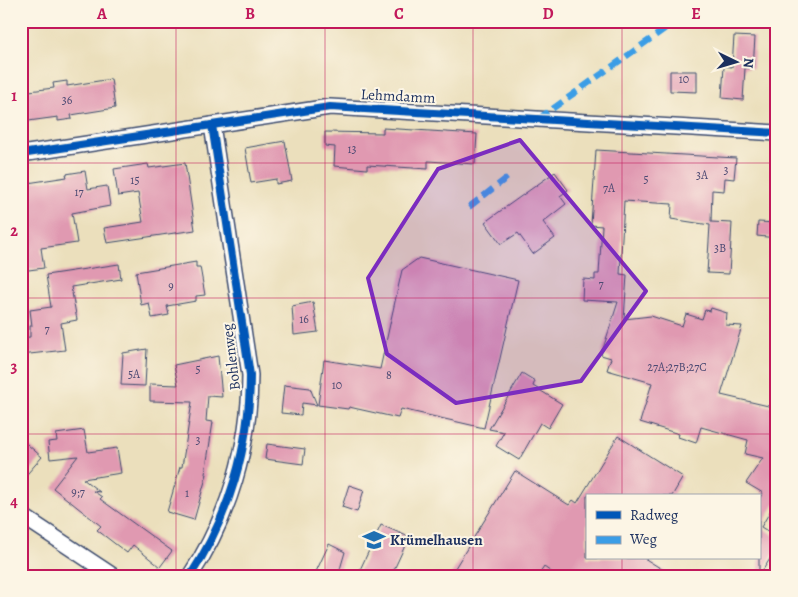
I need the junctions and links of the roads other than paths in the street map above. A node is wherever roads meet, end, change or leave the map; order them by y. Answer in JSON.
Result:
{"nodes":[{"id":1,"x":212,"y":124,"type":"junction"},
{"id":2,"x":777,"y":133,"type":"edge"},
{"id":3,"x":21,"y":154,"type":"edge"},
{"id":4,"x":21,"y":515,"type":"edge"},
{"id":5,"x":113,"y":576,"type":"edge"},
{"id":6,"x":190,"y":576,"type":"edge"}],
"edges":[{"from":1,"to":2,"type":"street","name":"Lehmdamm"},
{"from":1,"to":3,"type":"street","name":"Lehmdamm"},
{"from":1,"to":6,"type":"street","name":"Bohlenweg"},
{"from":4,"to":5,"type":"street"}]}
